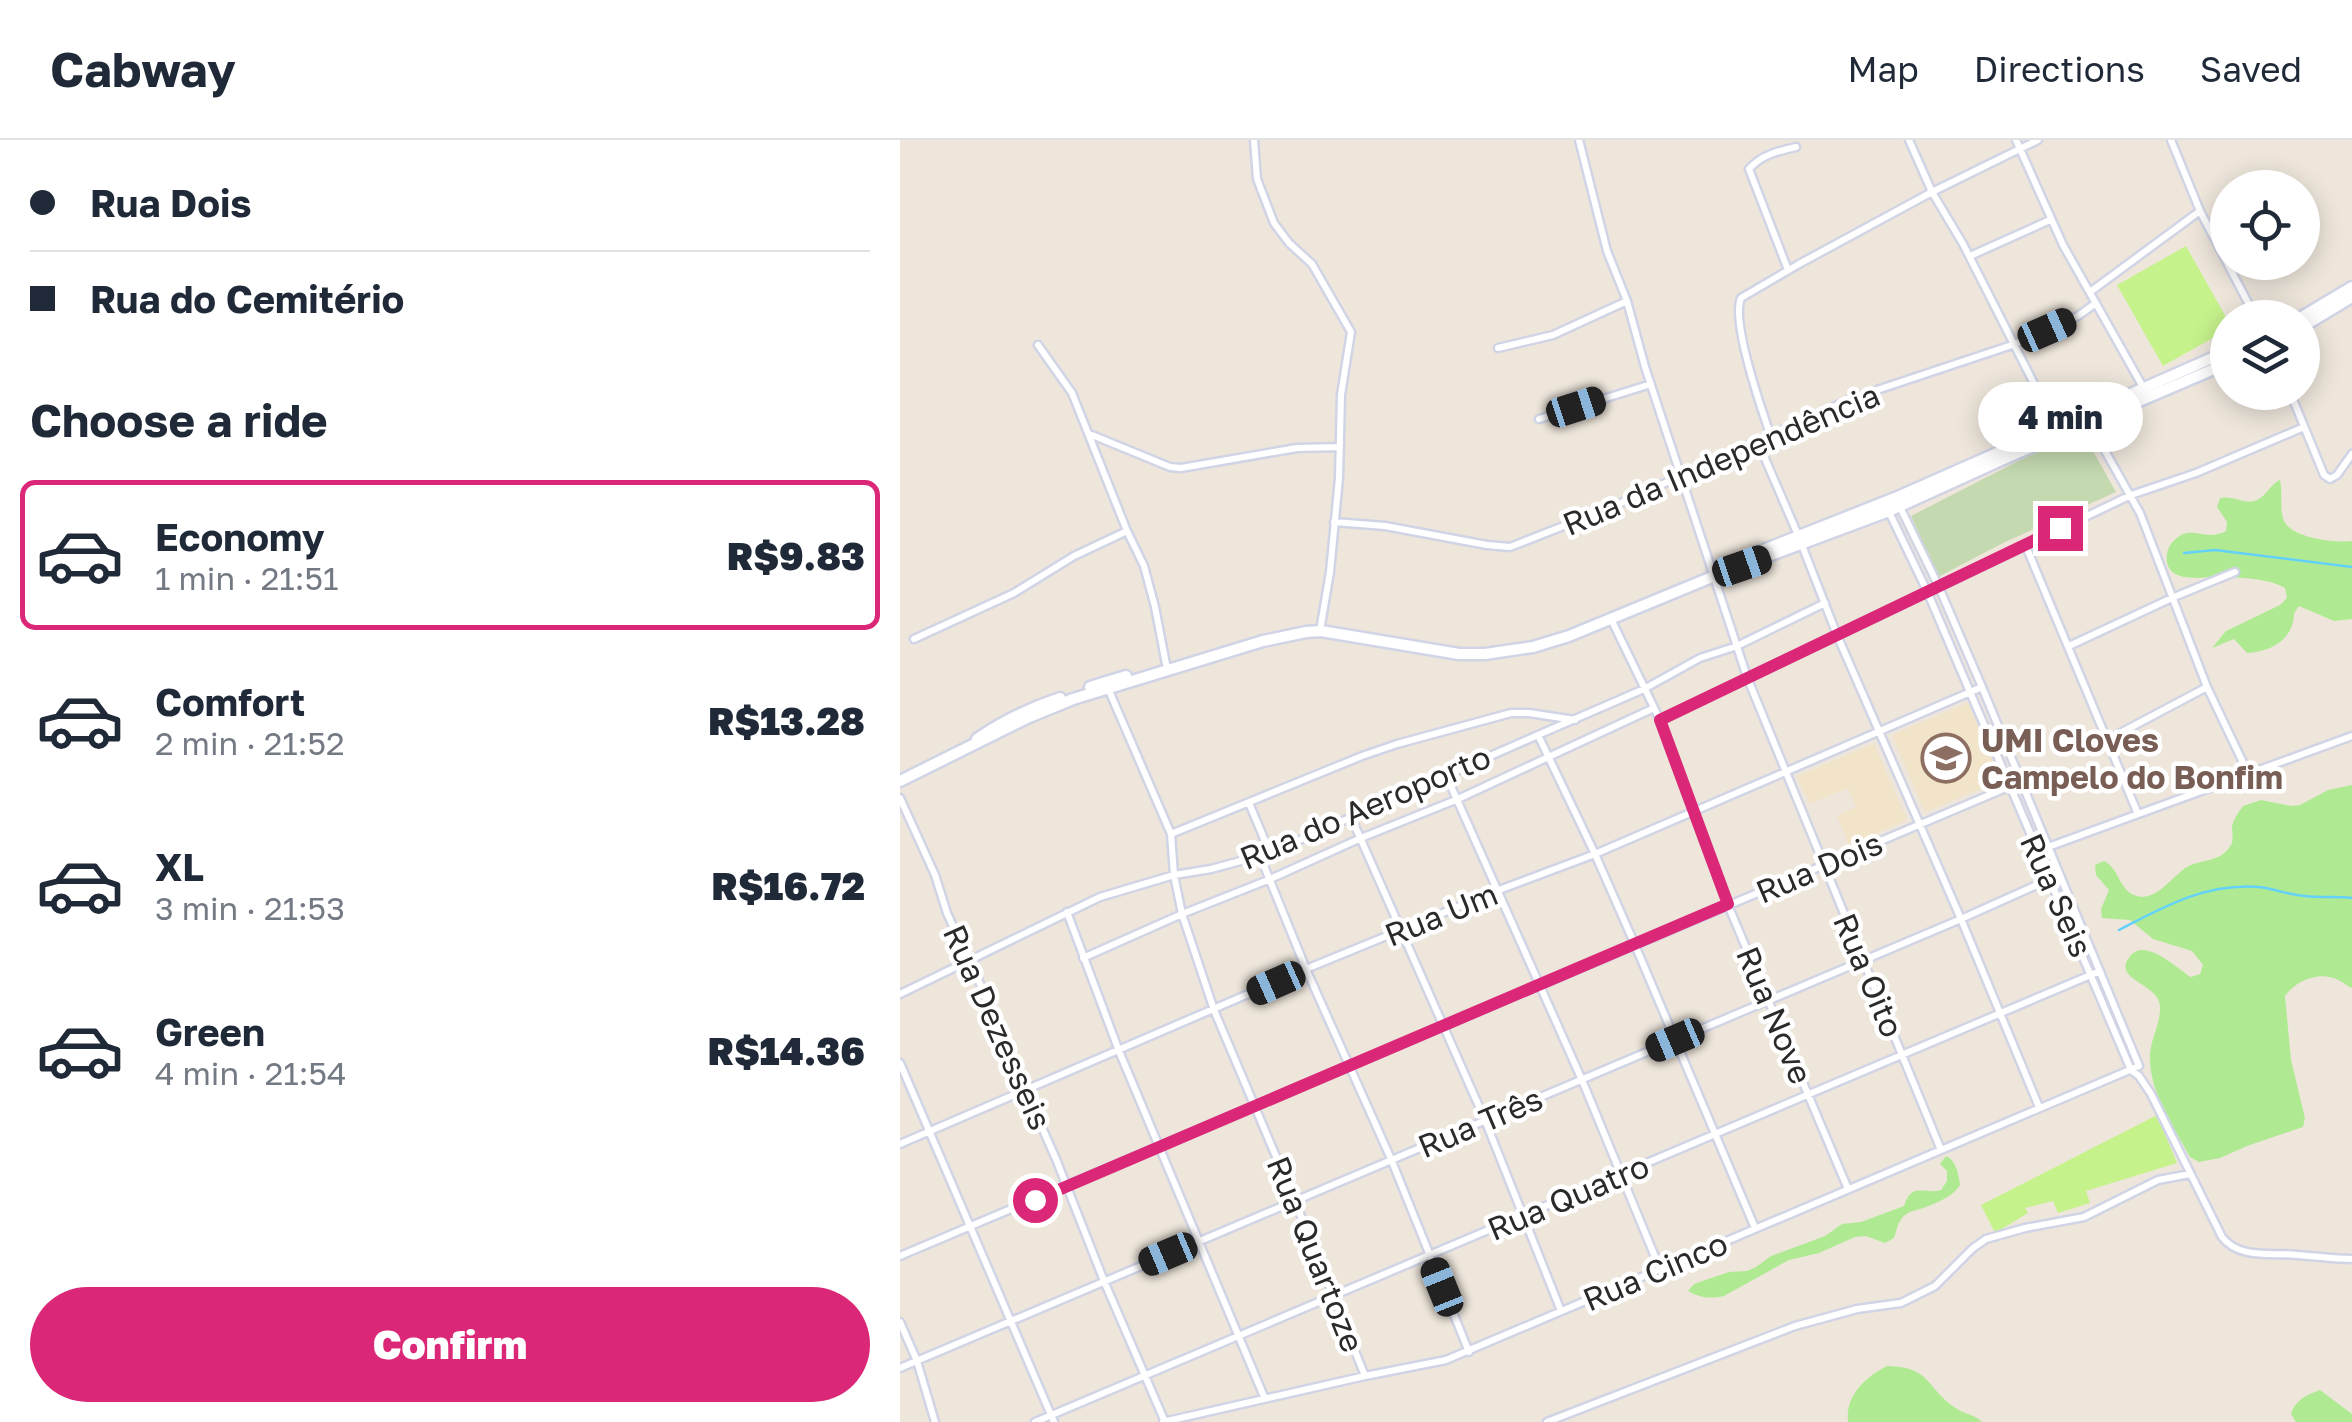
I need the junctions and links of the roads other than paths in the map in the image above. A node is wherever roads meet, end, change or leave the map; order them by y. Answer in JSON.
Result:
{"nodes":[{"id":1,"x":1254,"y":140,"type":"edge"},
{"id":2,"x":1909,"y":140,"type":"edge"},
{"id":3,"x":2038,"y":140,"type":"edge"},
{"id":4,"x":2171,"y":140,"type":"edge"},
{"id":5,"x":1582,"y":141,"type":"edge"},
{"id":6,"x":2018,"y":144,"type":"edge"},
{"id":7,"x":1796,"y":148,"type":"dead end"},
{"id":8,"x":1932,"y":192,"type":"junction"},
{"id":9,"x":2200,"y":211,"type":"junction"},
{"id":10,"x":2050,"y":220,"type":"junction"},
{"id":11,"x":1970,"y":256,"type":"junction"},
{"id":12,"x":1788,"y":270,"type":"junction"},
{"id":13,"x":2352,"y":286,"type":"edge"},
{"id":14,"x":2090,"y":292,"type":"junction"},
{"id":15,"x":2352,"y":297,"type":"edge"},
{"id":16,"x":2247,"y":300,"type":"edge"},
{"id":17,"x":1627,"y":301,"type":"junction"},
{"id":18,"x":2096,"y":304,"type":"junction"},
{"id":19,"x":2320,"y":306,"type":"edge"},
{"id":20,"x":2320,"y":316,"type":"edge"},
{"id":21,"x":2015,"y":344,"type":"junction"},
{"id":22,"x":1038,"y":345,"type":"dead end"},
{"id":23,"x":1498,"y":348,"type":"dead end"},
{"id":24,"x":2210,"y":359,"type":"edge"},
{"id":25,"x":2210,"y":371,"type":"edge"},
{"id":26,"x":1651,"y":384,"type":"junction"},
{"id":27,"x":2144,"y":387,"type":"junction"},
{"id":28,"x":2297,"y":410,"type":"edge"},
{"id":29,"x":1539,"y":419,"type":"dead end"},
{"id":30,"x":2092,"y":422,"type":"junction"},
{"id":31,"x":2056,"y":427,"type":"junction"},
{"id":32,"x":2304,"y":427,"type":"junction"},
{"id":33,"x":1770,"y":434,"type":"junction"},
{"id":34,"x":1090,"y":435,"type":"junction"},
{"id":35,"x":1757,"y":440,"type":"junction"},
{"id":36,"x":1340,"y":447,"type":"junction"},
{"id":37,"x":2352,"y":454,"type":"edge"},
{"id":38,"x":1680,"y":474,"type":"junction"},
{"id":39,"x":2131,"y":494,"type":"junction"},
{"id":40,"x":1892,"y":504,"type":"junction"},
{"id":41,"x":1334,"y":522,"type":"junction"},
{"id":42,"x":1127,"y":531,"type":"junction"},
{"id":43,"x":1800,"y":540,"type":"junction"},
{"id":44,"x":2025,"y":544,"type":"junction"},
{"id":45,"x":2235,"y":572,"type":"dead end"},
{"id":46,"x":1711,"y":574,"type":"junction"},
{"id":47,"x":1938,"y":585,"type":"junction"},
{"id":48,"x":1927,"y":591,"type":"junction"},
{"id":49,"x":2174,"y":597,"type":"junction"},
{"id":50,"x":1825,"y":603,"type":"junction"},
{"id":51,"x":1611,"y":619,"type":"junction"},
{"id":52,"x":1320,"y":625,"type":"junction"},
{"id":53,"x":1837,"y":636,"type":"junction"},
{"id":54,"x":914,"y":639,"type":"dead end"},
{"id":55,"x":1737,"y":646,"type":"junction"},
{"id":56,"x":2069,"y":646,"type":"junction"},
{"id":57,"x":1166,"y":664,"type":"junction"},
{"id":58,"x":1747,"y":677,"type":"junction"},
{"id":59,"x":1107,"y":685,"type":"junction"},
{"id":60,"x":1982,"y":686,"type":"junction"},
{"id":61,"x":2208,"y":686,"type":"junction"},
{"id":62,"x":1644,"y":689,"type":"junction"},
{"id":63,"x":1970,"y":692,"type":"junction"},
{"id":64,"x":1654,"y":708,"type":"junction"},
{"id":65,"x":1576,"y":720,"type":"junction"},
{"id":66,"x":1660,"y":720,"type":"junction"},
{"id":67,"x":1880,"y":732,"type":"junction"},
{"id":68,"x":1538,"y":734,"type":"junction"},
{"id":69,"x":2352,"y":736,"type":"edge"},
{"id":70,"x":2107,"y":740,"type":"junction"},
{"id":71,"x":1548,"y":757,"type":"junction"},
{"id":72,"x":1784,"y":773,"type":"junction"},
{"id":73,"x":2248,"y":773,"type":"junction"},
{"id":74,"x":1446,"y":775,"type":"junction"},
{"id":75,"x":900,"y":781,"type":"edge"},
{"id":76,"x":2020,"y":782,"type":"junction"},
{"id":77,"x":2009,"y":787,"type":"junction"},
{"id":78,"x":900,"y":798,"type":"edge"},
{"id":79,"x":1458,"y":798,"type":"junction"},
{"id":80,"x":1249,"y":803,"type":"junction"},
{"id":81,"x":1693,"y":812,"type":"junction"},
{"id":82,"x":2138,"y":814,"type":"junction"},
{"id":83,"x":1351,"y":817,"type":"junction"},
{"id":84,"x":1918,"y":824,"type":"junction"},
{"id":85,"x":1170,"y":834,"type":"junction"},
{"id":86,"x":1361,"y":838,"type":"junction"},
{"id":87,"x":2048,"y":848,"type":"junction"},
{"id":88,"x":1270,"y":852,"type":"junction"},
{"id":89,"x":1596,"y":854,"type":"junction"},
{"id":90,"x":1260,"y":856,"type":"junction"},
{"id":91,"x":1823,"y":866,"type":"junction"},
{"id":92,"x":1174,"y":875,"type":"junction"},
{"id":93,"x":2060,"y":875,"type":"junction"},
{"id":94,"x":1268,"y":880,"type":"junction"},
{"id":95,"x":2050,"y":880,"type":"junction"},
{"id":96,"x":1499,"y":890,"type":"junction"},
{"id":97,"x":1728,"y":904,"type":"junction"},
{"id":98,"x":1066,"y":912,"type":"junction"},
{"id":99,"x":1182,"y":914,"type":"junction"},
{"id":100,"x":1961,"y":919,"type":"junction"},
{"id":101,"x":1402,"y":930,"type":"junction"},
{"id":102,"x":1636,"y":944,"type":"junction"},
{"id":103,"x":1083,"y":958,"type":"junction"},
{"id":104,"x":971,"y":960,"type":"junction"},
{"id":105,"x":1865,"y":960,"type":"junction"},
{"id":106,"x":1306,"y":970,"type":"junction"},
{"id":107,"x":2100,"y":971,"type":"junction"},
{"id":108,"x":2091,"y":974,"type":"junction"},
{"id":109,"x":1540,"y":985,"type":"junction"},
{"id":110,"x":900,"y":994,"type":"edge"},
{"id":111,"x":1770,"y":998,"type":"junction"},
{"id":112,"x":1214,"y":1010,"type":"junction"},
{"id":113,"x":1999,"y":1014,"type":"junction"},
{"id":114,"x":1444,"y":1026,"type":"junction"},
{"id":115,"x":1675,"y":1040,"type":"junction"},
{"id":116,"x":1119,"y":1051,"type":"junction"},
{"id":117,"x":1902,"y":1055,"type":"junction"},
{"id":118,"x":900,"y":1063,"type":"edge"},
{"id":119,"x":1350,"y":1065,"type":"junction"},
{"id":120,"x":2135,"y":1068,"type":"junction"},
{"id":121,"x":1582,"y":1080,"type":"junction"},
{"id":122,"x":1025,"y":1092,"type":"junction"},
{"id":123,"x":1808,"y":1095,"type":"junction"},
{"id":124,"x":1255,"y":1106,"type":"junction"},
{"id":125,"x":2039,"y":1107,"type":"junction"},
{"id":126,"x":1485,"y":1120,"type":"junction"},
{"id":127,"x":930,"y":1131,"type":"junction"},
{"id":128,"x":1714,"y":1135,"type":"junction"},
{"id":129,"x":900,"y":1144,"type":"edge"},
{"id":130,"x":1160,"y":1147,"type":"junction"},
{"id":131,"x":1942,"y":1150,"type":"junction"},
{"id":132,"x":1391,"y":1159,"type":"junction"},
{"id":133,"x":2190,"y":1174,"type":"junction"},
{"id":134,"x":1620,"y":1176,"type":"junction"},
{"id":135,"x":1067,"y":1187,"type":"junction"},
{"id":136,"x":1848,"y":1189,"type":"junction"},
{"id":137,"x":1294,"y":1199,"type":"junction"},
{"id":138,"x":1524,"y":1215,"type":"junction"},
{"id":139,"x":972,"y":1227,"type":"junction"},
{"id":140,"x":1755,"y":1228,"type":"junction"},
{"id":141,"x":1200,"y":1240,"type":"junction"},
{"id":142,"x":1430,"y":1254,"type":"junction"},
{"id":143,"x":900,"y":1256,"type":"edge"},
{"id":144,"x":2352,"y":1259,"type":"edge"},
{"id":145,"x":1660,"y":1268,"type":"junction"},
{"id":146,"x":1104,"y":1281,"type":"junction"},
{"id":147,"x":1333,"y":1295,"type":"junction"},
{"id":148,"x":1561,"y":1310,"type":"junction"},
{"id":149,"x":900,"y":1322,"type":"edge"},
{"id":150,"x":1010,"y":1322,"type":"junction"},
{"id":151,"x":1238,"y":1334,"type":"junction"},
{"id":152,"x":1468,"y":1352,"type":"junction"},
{"id":153,"x":917,"y":1361,"type":"junction"},
{"id":154,"x":900,"y":1368,"type":"edge"},
{"id":155,"x":1144,"y":1375,"type":"junction"},
{"id":156,"x":1365,"y":1376,"type":"junction"},
{"id":157,"x":1265,"y":1399,"type":"junction"},
{"id":158,"x":1053,"y":1419,"type":"edge"},
{"id":159,"x":935,"y":1422,"type":"edge"},
{"id":160,"x":1036,"y":1422,"type":"edge"},
{"id":161,"x":1164,"y":1422,"type":"edge"},
{"id":162,"x":1547,"y":1422,"type":"edge"}],
"edges":[{"from":1,"to":36,"type":"street"},
{"from":2,"to":8,"type":"street"},
{"from":3,"to":6,"type":"street"},
{"from":4,"to":9,"type":"street"},
{"from":5,"to":17,"type":"street"},
{"from":6,"to":8,"type":"street"},
{"from":6,"to":10,"type":"street"},
{"from":7,"to":12,"type":"street"},
{"from":8,"to":11,"type":"street"},
{"from":8,"to":12,"type":"street"},
{"from":9,"to":14,"type":"street"},
{"from":9,"to":16,"type":"street"},
{"from":10,"to":11,"type":"street"},
{"from":10,"to":14,"type":"street"},
{"from":11,"to":21,"type":"street"},
{"from":12,"to":33,"type":"street"},
{"from":13,"to":19,"type":"street"},
{"from":14,"to":18,"type":"street"},
{"from":15,"to":20,"type":"street"},
{"from":17,"to":23,"type":"street"},
{"from":17,"to":26,"type":"street"},
{"from":18,"to":21,"type":"street","name":"Rua da Independência"},
{"from":18,"to":27,"type":"street"},
{"from":21,"to":31,"type":"street"},
{"from":21,"to":33,"type":"street","name":"Rua da Independência"},
{"from":22,"to":34,"type":"street"},
{"from":24,"to":27,"type":"street"},
{"from":25,"to":30,"type":"street"},
{"from":26,"to":29,"type":"street"},
{"from":26,"to":38,"type":"street"},
{"from":27,"to":31,"type":"street"},
{"from":28,"to":32,"type":"street"},
{"from":30,"to":39,"type":"street"},
{"from":30,"to":40,"type":"street"},
{"from":31,"to":40,"type":"street"},
{"from":32,"to":37,"type":"street"},
{"from":32,"to":39,"type":"street"},
{"from":33,"to":35,"type":"street","name":"Rua da Independência"},
{"from":34,"to":36,"type":"street"},
{"from":34,"to":42,"type":"street"},
{"from":35,"to":38,"type":"street","name":"Rua da Independência"},
{"from":35,"to":43,"type":"street"},
{"from":36,"to":41,"type":"street"},
{"from":38,"to":41,"type":"street","name":"Rua da Independência"},
{"from":38,"to":46,"type":"street"},
{"from":39,"to":44,"type":"street"},
{"from":39,"to":49,"type":"street"},
{"from":40,"to":43,"type":"street"},
{"from":40,"to":47,"type":"street"},
{"from":40,"to":48,"type":"street","name":"Rua Seis"},
{"from":41,"to":52,"type":"street"},
{"from":42,"to":54,"type":"street"},
{"from":42,"to":57,"type":"street"},
{"from":43,"to":46,"type":"street"},
{"from":43,"to":50,"type":"street"},
{"from":44,"to":47,"type":"street"},
{"from":44,"to":56,"type":"street"},
{"from":45,"to":49,"type":"street"},
{"from":46,"to":51,"type":"street"},
{"from":46,"to":52,"type":"street"},
{"from":46,"to":55,"type":"street","name":"Rua Oito"},
{"from":47,"to":48,"type":"street"},
{"from":47,"to":60,"type":"street"},
{"from":48,"to":53,"type":"street"},
{"from":48,"to":63,"type":"street","name":"Rua Seis"},
{"from":49,"to":56,"type":"street"},
{"from":49,"to":61,"type":"street"},
{"from":50,"to":53,"type":"street"},
{"from":50,"to":55,"type":"street","name":"Rua do Aeroporto"},
{"from":51,"to":59,"type":"street"},
{"from":51,"to":62,"type":"street","name":"Rua Nove"},
{"from":52,"to":57,"type":"street"},
{"from":53,"to":58,"type":"street"},
{"from":53,"to":67,"type":"street"},
{"from":55,"to":58,"type":"street","name":"Rua Oito"},
{"from":55,"to":62,"type":"street","name":"Rua do Aeroporto"},
{"from":56,"to":70,"type":"street"},
{"from":57,"to":59,"type":"street"},
{"from":58,"to":66,"type":"street"},
{"from":58,"to":72,"type":"street","name":"Rua Oito"},
{"from":59,"to":75,"type":"street"},
{"from":59,"to":85,"type":"street","name":"Rua Quartoze"},
{"from":60,"to":63,"type":"street","name":"Rua Um"},
{"from":60,"to":76,"type":"street"},
{"from":61,"to":70,"type":"street"},
{"from":61,"to":73,"type":"street"},
{"from":62,"to":64,"type":"street","name":"Rua Nove"},
{"from":62,"to":65,"type":"street","name":"Rua do Aeroporto"},
{"from":63,"to":67,"type":"street","name":"Rua Um"},
{"from":63,"to":77,"type":"street","name":"Rua Seis"},
{"from":64,"to":66,"type":"street","name":"Rua Nove"},
{"from":64,"to":71,"type":"street"},
{"from":65,"to":68,"type":"street","name":"Rua do Aeroporto"},
{"from":65,"to":80,"type":"street"},
{"from":66,"to":81,"type":"street","name":"Rua Nove"},
{"from":67,"to":72,"type":"street","name":"Rua Um"},
{"from":67,"to":84,"type":"street"},
{"from":68,"to":71,"type":"street"},
{"from":68,"to":74,"type":"street","name":"Rua do Aeroporto"},
{"from":69,"to":73,"type":"street"},
{"from":70,"to":82,"type":"street"},
{"from":71,"to":79,"type":"street"},
{"from":71,"to":89,"type":"street"},
{"from":72,"to":81,"type":"street","name":"Rua Um"},
{"from":72,"to":91,"type":"street","name":"Rua Oito"},
{"from":73,"to":82,"type":"street"},
{"from":74,"to":79,"type":"street"},
{"from":74,"to":83,"type":"street","name":"Rua do Aeroporto"},
{"from":76,"to":77,"type":"street","name":"Rua Dois"},
{"from":76,"to":87,"type":"street"},
{"from":77,"to":84,"type":"street","name":"Rua Dois"},
{"from":77,"to":95,"type":"street","name":"Rua Seis"},
{"from":78,"to":104,"type":"street","name":"Rua Dezesseis"},
{"from":79,"to":86,"type":"street"},
{"from":79,"to":96,"type":"street"},
{"from":80,"to":85,"type":"street"},
{"from":80,"to":88,"type":"street"},
{"from":81,"to":89,"type":"street","name":"Rua Um"},
{"from":81,"to":97,"type":"street","name":"Rua Nove"},
{"from":82,"to":87,"type":"street"},
{"from":83,"to":86,"type":"street"},
{"from":83,"to":88,"type":"street","name":"Rua do Aeroporto"},
{"from":84,"to":91,"type":"street","name":"Rua Dois"},
{"from":84,"to":100,"type":"street"},
{"from":85,"to":92,"type":"street","name":"Rua Quartoze"},
{"from":86,"to":94,"type":"street"},
{"from":86,"to":101,"type":"street"},
{"from":87,"to":93,"type":"street"},
{"from":88,"to":90,"type":"street","name":"Rua do Aeroporto"},
{"from":89,"to":96,"type":"street","name":"Rua Um"},
{"from":89,"to":102,"type":"street"},
{"from":90,"to":92,"type":"street","name":"Rua do Aeroporto"},
{"from":90,"to":94,"type":"street"},
{"from":91,"to":97,"type":"street","name":"Rua Dois"},
{"from":91,"to":105,"type":"street","name":"Rua Oito"},
{"from":92,"to":98,"type":"street","name":"Rua do Aeroporto"},
{"from":92,"to":99,"type":"street","name":"Rua Quartoze"},
{"from":93,"to":95,"type":"street","name":"Rua Três"},
{"from":93,"to":107,"type":"street"},
{"from":94,"to":99,"type":"street"},
{"from":94,"to":106,"type":"street"},
{"from":95,"to":100,"type":"street","name":"Rua Três"},
{"from":95,"to":108,"type":"street","name":"Rua Seis"},
{"from":96,"to":101,"type":"street","name":"Rua Um"},
{"from":96,"to":109,"type":"street"},
{"from":97,"to":102,"type":"street","name":"Rua Dois"},
{"from":97,"to":111,"type":"street","name":"Rua Nove"},
{"from":98,"to":103,"type":"street"},
{"from":98,"to":104,"type":"street","name":"Rua do Aeroporto"},
{"from":99,"to":103,"type":"street"},
{"from":99,"to":112,"type":"street","name":"Rua Quartoze"},
{"from":100,"to":105,"type":"street","name":"Rua Três"},
{"from":100,"to":113,"type":"street"},
{"from":101,"to":106,"type":"street","name":"Rua Um"},
{"from":101,"to":114,"type":"street"},
{"from":102,"to":109,"type":"street","name":"Rua Dois"},
{"from":102,"to":115,"type":"street"},
{"from":103,"to":116,"type":"street"},
{"from":104,"to":110,"type":"street","name":"Rua do Aeroporto"},
{"from":104,"to":122,"type":"street","name":"Rua Dezesseis"},
{"from":105,"to":111,"type":"street","name":"Rua Três"},
{"from":105,"to":117,"type":"street","name":"Rua Oito"},
{"from":106,"to":112,"type":"street","name":"Rua Um"},
{"from":106,"to":119,"type":"street"},
{"from":107,"to":108,"type":"street","name":"Rua Quatro"},
{"from":107,"to":120,"type":"street"},
{"from":108,"to":113,"type":"street","name":"Rua Quatro"},
{"from":108,"to":120,"type":"street","name":"Rua Seis"},
{"from":109,"to":114,"type":"street","name":"Rua Dois"},
{"from":109,"to":121,"type":"street"},
{"from":111,"to":115,"type":"street","name":"Rua Três"},
{"from":111,"to":123,"type":"street","name":"Rua Nove"},
{"from":112,"to":116,"type":"street","name":"Rua Um"},
{"from":112,"to":124,"type":"street","name":"Rua Quartoze"},
{"from":113,"to":117,"type":"street","name":"Rua Quatro"},
{"from":113,"to":125,"type":"street"},
{"from":114,"to":119,"type":"street","name":"Rua Dois"},
{"from":114,"to":126,"type":"street"},
{"from":115,"to":121,"type":"street","name":"Rua Três"},
{"from":115,"to":128,"type":"street"},
{"from":116,"to":122,"type":"street","name":"Rua Um"},
{"from":116,"to":130,"type":"street"},
{"from":117,"to":123,"type":"street","name":"Rua Quatro"},
{"from":117,"to":131,"type":"street","name":"Rua Oito"},
{"from":118,"to":127,"type":"street"},
{"from":119,"to":124,"type":"street","name":"Rua Dois"},
{"from":119,"to":132,"type":"street"},
{"from":120,"to":125,"type":"street","name":"Rua Cinco"},
{"from":120,"to":133,"type":"street"},
{"from":121,"to":126,"type":"street","name":"Rua Três"},
{"from":121,"to":134,"type":"street"},
{"from":122,"to":127,"type":"street","name":"Rua Um"},
{"from":122,"to":135,"type":"street","name":"Rua Dezesseis"},
{"from":123,"to":128,"type":"street","name":"Rua Quatro"},
{"from":123,"to":136,"type":"street","name":"Rua Nove"},
{"from":124,"to":130,"type":"street","name":"Rua Dois"},
{"from":124,"to":137,"type":"street","name":"Rua Quartoze"},
{"from":125,"to":131,"type":"street","name":"Rua Cinco"},
{"from":126,"to":132,"type":"street","name":"Rua Três"},
{"from":126,"to":138,"type":"street"},
{"from":127,"to":129,"type":"street","name":"Rua Um"},
{"from":127,"to":139,"type":"street"},
{"from":128,"to":134,"type":"street","name":"Rua Quatro"},
{"from":128,"to":140,"type":"street"},
{"from":130,"to":135,"type":"street","name":"Rua Dois"},
{"from":130,"to":141,"type":"street"},
{"from":131,"to":136,"type":"street","name":"Rua Cinco"},
{"from":132,"to":137,"type":"street","name":"Rua Três"},
{"from":132,"to":142,"type":"street"},
{"from":133,"to":144,"type":"street"},
{"from":133,"to":162,"type":"street"},
{"from":134,"to":138,"type":"street","name":"Rua Quatro"},
{"from":134,"to":145,"type":"street"},
{"from":135,"to":139,"type":"street","name":"Rua Dois"},
{"from":135,"to":146,"type":"street","name":"Rua Dezesseis"},
{"from":136,"to":140,"type":"street","name":"Rua Cinco"},
{"from":137,"to":141,"type":"street","name":"Rua Três"},
{"from":137,"to":147,"type":"street","name":"Rua Quartoze"},
{"from":138,"to":142,"type":"street","name":"Rua Quatro"},
{"from":138,"to":148,"type":"street"},
{"from":139,"to":143,"type":"street","name":"Rua Dois"},
{"from":139,"to":150,"type":"street"},
{"from":140,"to":145,"type":"street","name":"Rua Cinco"},
{"from":141,"to":146,"type":"street","name":"Rua Três"},
{"from":141,"to":151,"type":"street"},
{"from":142,"to":147,"type":"street","name":"Rua Quatro"},
{"from":142,"to":152,"type":"street"},
{"from":145,"to":148,"type":"street","name":"Rua Cinco"},
{"from":146,"to":150,"type":"street","name":"Rua Três"},
{"from":146,"to":155,"type":"street","name":"Rua Dezesseis"},
{"from":147,"to":151,"type":"street","name":"Rua Quatro"},
{"from":147,"to":156,"type":"street","name":"Rua Quartoze"},
{"from":148,"to":152,"type":"street","name":"Rua Cinco"},
{"from":149,"to":153,"type":"street"},
{"from":150,"to":153,"type":"street","name":"Rua Três"},
{"from":150,"to":158,"type":"street"},
{"from":151,"to":155,"type":"street","name":"Rua Quatro"},
{"from":151,"to":157,"type":"street"},
{"from":152,"to":156,"type":"street","name":"Rua Cinco"},
{"from":153,"to":154,"type":"street","name":"Rua Três"},
{"from":153,"to":159,"type":"street"},
{"from":155,"to":158,"type":"street","name":"Rua Quatro"},
{"from":155,"to":161,"type":"street","name":"Rua Dezesseis"},
{"from":156,"to":157,"type":"street","name":"Rua Cinco"},
{"from":157,"to":161,"type":"street","name":"Rua Cinco"},
{"from":158,"to":160,"type":"street","name":"Rua Quatro"}]}
